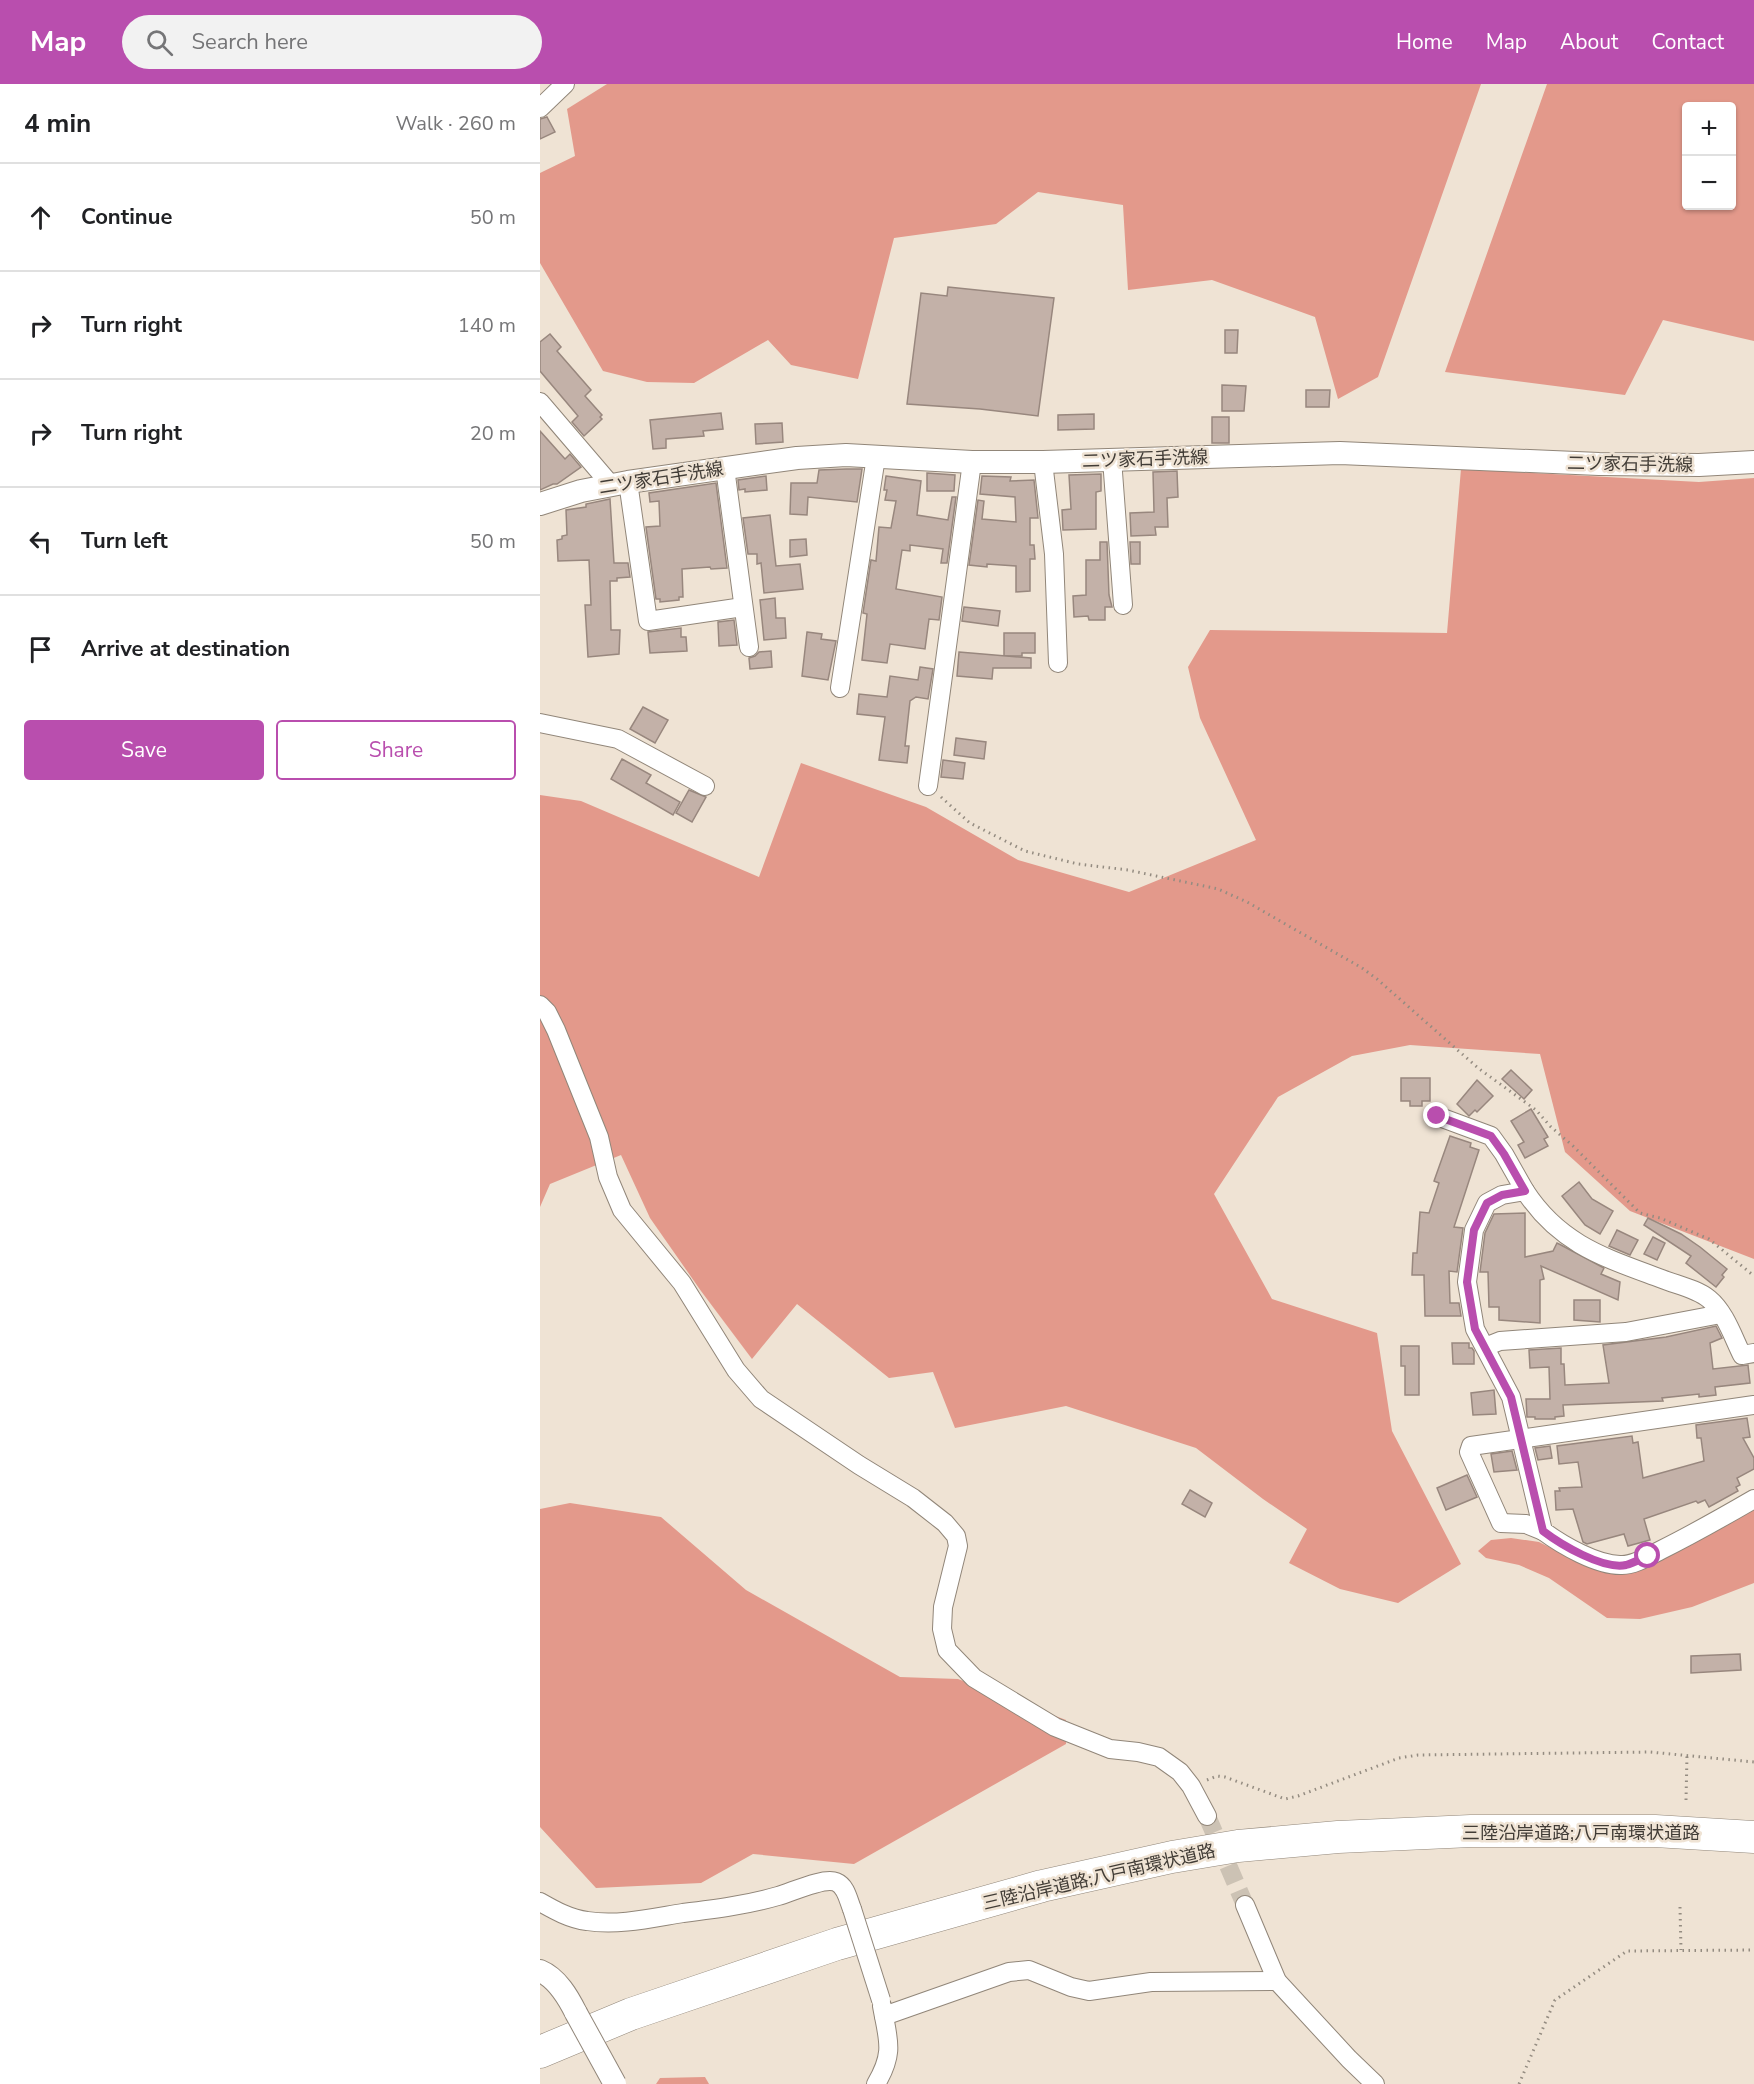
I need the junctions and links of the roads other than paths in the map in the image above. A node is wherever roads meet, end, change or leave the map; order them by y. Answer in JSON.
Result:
{"nodes":[{"id":1,"x":565,"y":84,"type":"edge"},
{"id":2,"x":540,"y":108,"type":"edge"},
{"id":3,"x":540,"y":402,"type":"edge"},
{"id":4,"x":876,"y":457,"type":"junction"},
{"id":5,"x":1112,"y":459,"type":"junction"},
{"id":6,"x":972,"y":462,"type":"junction"},
{"id":7,"x":1043,"y":462,"type":"junction"},
{"id":8,"x":1754,"y":462,"type":"edge"},
{"id":9,"x":725,"y":468,"type":"junction"},
{"id":10,"x":620,"y":483,"type":"junction"},
{"id":11,"x":540,"y":504,"type":"edge"},
{"id":12,"x":1123,"y":605,"type":"dead end"},
{"id":13,"x":743,"y":607,"type":"junction"},
{"id":14,"x":749,"y":647,"type":"dead end"},
{"id":15,"x":1058,"y":663,"type":"dead end"},
{"id":16,"x":840,"y":688,"type":"dead end"},
{"id":17,"x":540,"y":723,"type":"edge"},
{"id":18,"x":705,"y":786,"type":"dead end"},
{"id":19,"x":928,"y":786,"type":"road end"},
{"id":20,"x":540,"y":1005,"type":"edge"},
{"id":21,"x":1437,"y":1116,"type":"dead end"},
{"id":22,"x":1525,"y":1191,"type":"junction"},
{"id":23,"x":1720,"y":1314,"type":"junction"},
{"id":24,"x":1485,"y":1347,"type":"junction"},
{"id":25,"x":1754,"y":1353,"type":"edge"},
{"id":26,"x":1754,"y":1405,"type":"edge"},
{"id":27,"x":1522,"y":1438,"type":"junction"},
{"id":28,"x":1754,"y":1499,"type":"edge"},
{"id":29,"x":1543,"y":1531,"type":"junction"},
{"id":30,"x":1207,"y":1816,"type":"tunnel mouth"},
{"id":31,"x":1754,"y":1837,"type":"edge"},
{"id":32,"x":540,"y":1902,"type":"edge"},
{"id":33,"x":1245,"y":1905,"type":"tunnel mouth"},
{"id":34,"x":540,"y":1971,"type":"edge"},
{"id":35,"x":1277,"y":1981,"type":"junction"},
{"id":36,"x":883,"y":2008,"type":"junction"},
{"id":37,"x":540,"y":2052,"type":"edge"},
{"id":38,"x":615,"y":2084,"type":"edge"},
{"id":39,"x":876,"y":2084,"type":"edge"},
{"id":40,"x":1375,"y":2084,"type":"edge"}],
"edges":[{"from":1,"to":2,"type":"street"},
{"from":3,"to":10,"type":"street"},
{"from":4,"to":6,"type":"street","name":"二ツ家石手洗線"},
{"from":4,"to":9,"type":"street","name":"二ツ家石手洗線"},
{"from":4,"to":16,"type":"street"},
{"from":5,"to":7,"type":"street","name":"二ツ家石手洗線"},
{"from":5,"to":8,"type":"street","name":"二ツ家石手洗線"},
{"from":5,"to":12,"type":"street"},
{"from":6,"to":7,"type":"street","name":"二ツ家石手洗線"},
{"from":6,"to":19,"type":"street"},
{"from":7,"to":15,"type":"street"},
{"from":9,"to":10,"type":"street","name":"二ツ家石手洗線"},
{"from":9,"to":13,"type":"street"},
{"from":10,"to":11,"type":"street","name":"二ツ家石手洗線"},
{"from":10,"to":13,"type":"street"},
{"from":13,"to":14,"type":"street"},
{"from":17,"to":18,"type":"street"},
{"from":20,"to":30,"type":"street"},
{"from":21,"to":22,"type":"street"},
{"from":22,"to":23,"type":"street"},
{"from":22,"to":24,"type":"street"},
{"from":23,"to":24,"type":"street"},
{"from":23,"to":25,"type":"street"},
{"from":24,"to":27,"type":"street"},
{"from":26,"to":27,"type":"street"},
{"from":27,"to":29,"type":"street"},
{"from":27,"to":29,"type":"street"},
{"from":28,"to":29,"type":"street"},
{"from":31,"to":37,"type":"highway","name":"三陸沿岸道路;八戸南環状道路"},
{"from":32,"to":36,"type":"street","bridge":true},
{"from":33,"to":35,"type":"street"},
{"from":34,"to":38,"type":"street","bridge":true},
{"from":35,"to":36,"type":"street"},
{"from":35,"to":40,"type":"street"},
{"from":36,"to":39,"type":"street"}]}
